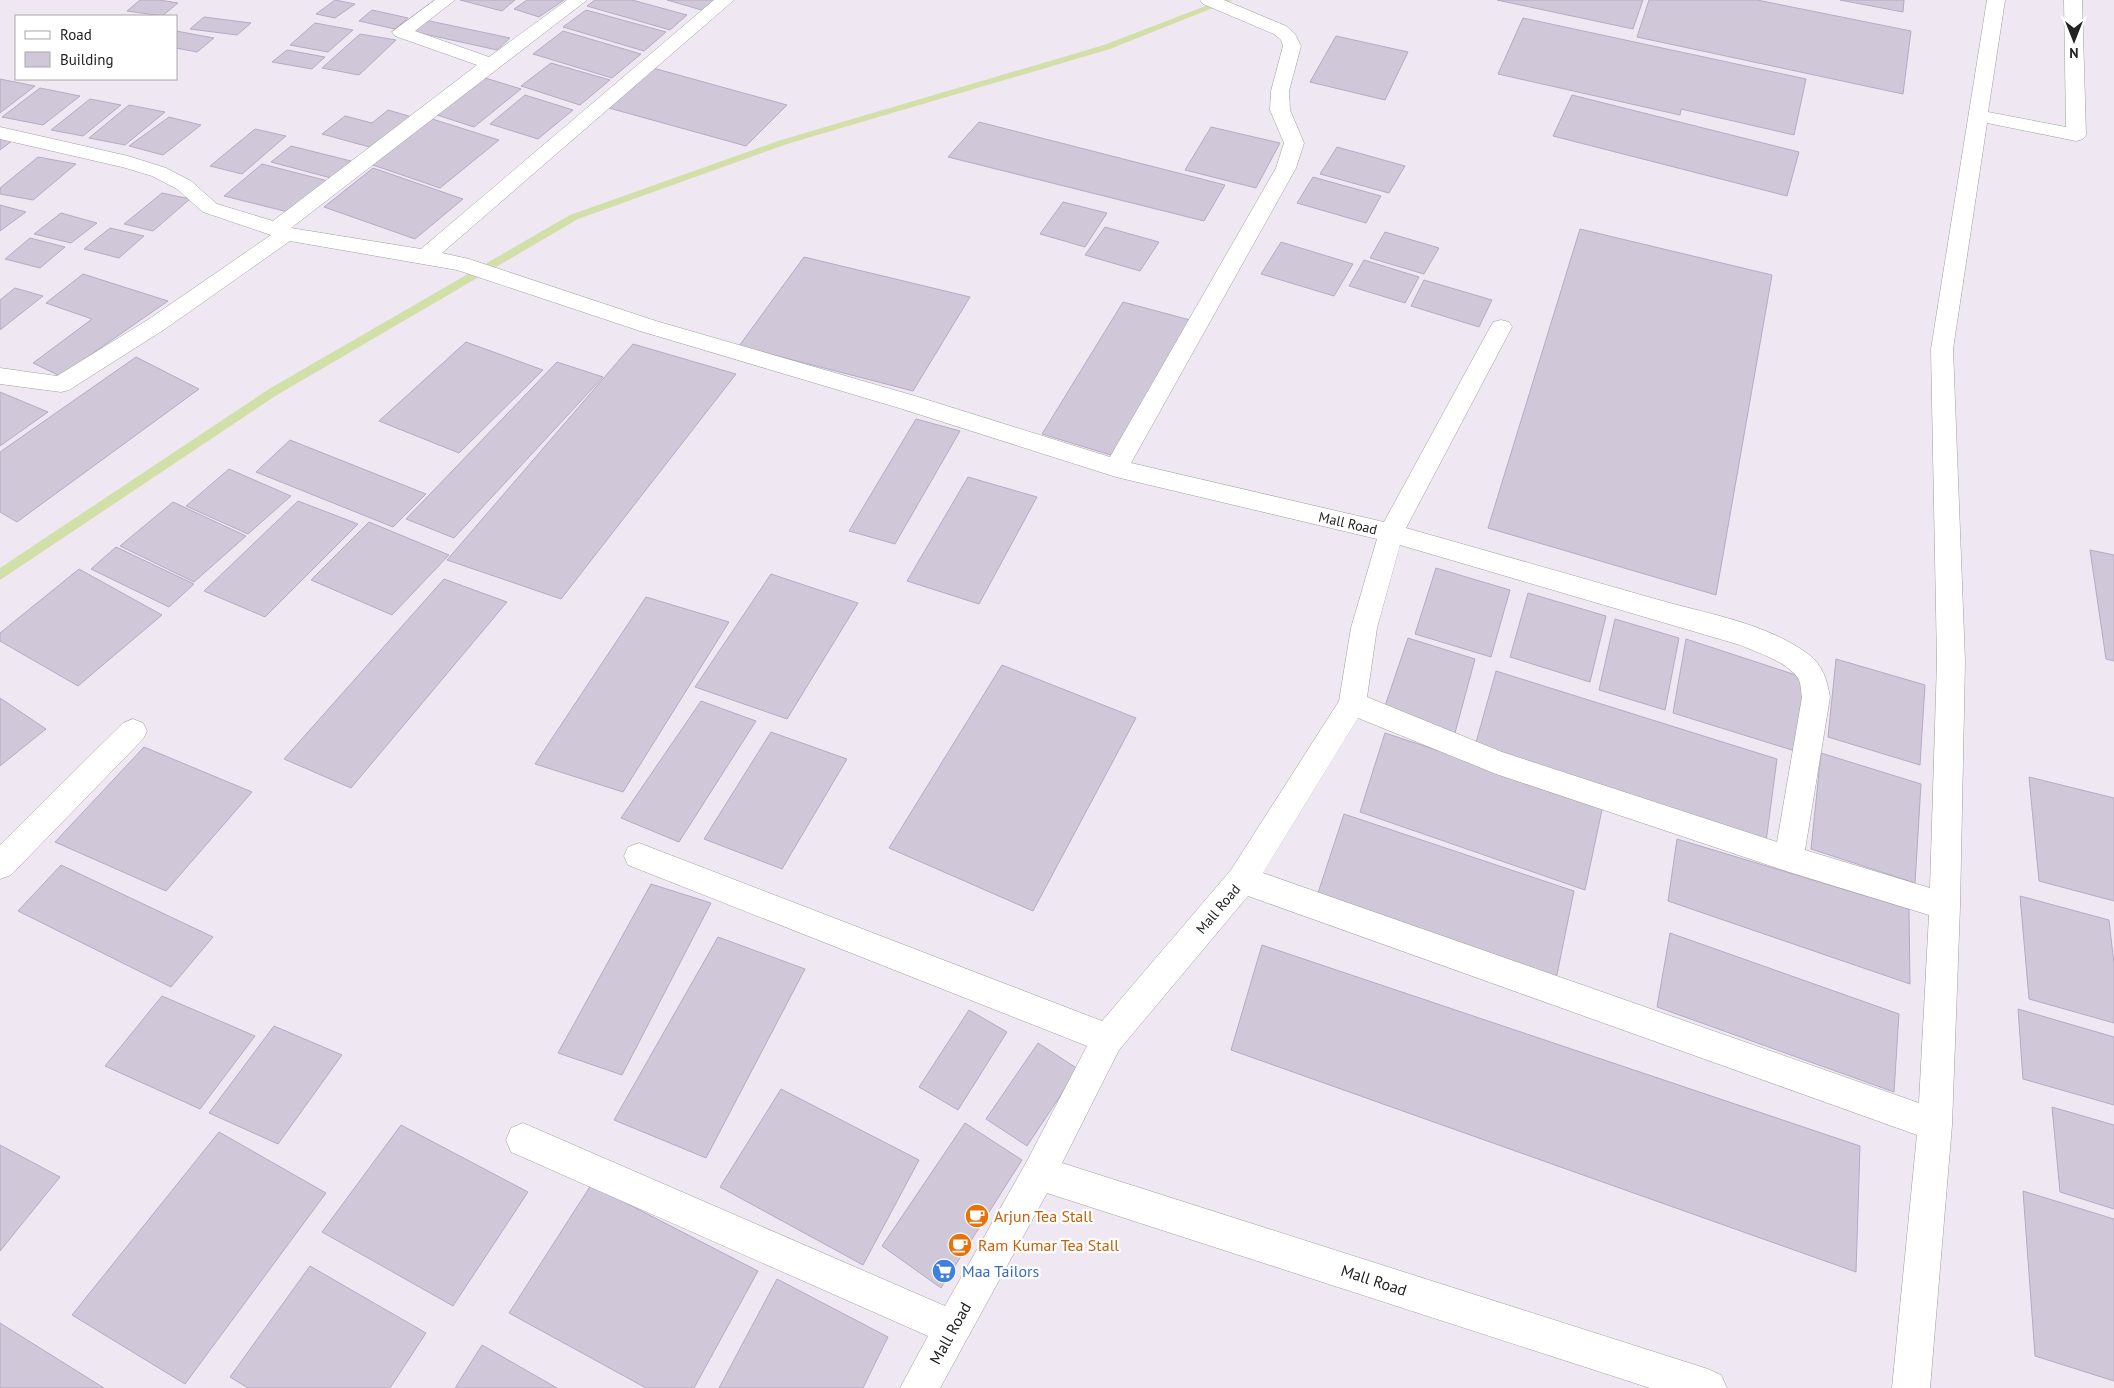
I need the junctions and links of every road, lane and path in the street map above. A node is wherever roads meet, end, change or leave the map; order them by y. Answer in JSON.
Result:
{"nodes":[{"id":1,"x":446,"y":0,"type":"edge"},
{"id":2,"x":578,"y":0,"type":"edge"},
{"id":3,"x":725,"y":0,"type":"edge"},
{"id":4,"x":1996,"y":0,"type":"edge"},
{"id":5,"x":2073,"y":0,"type":"edge"},
{"id":6,"x":1212,"y":1,"type":"edge"},
{"id":7,"x":491,"y":64,"type":"junction"},
{"id":8,"x":1980,"y":116,"type":"junction"},
{"id":9,"x":0,"y":134,"type":"edge"},
{"id":10,"x":280,"y":232,"type":"junction"},
{"id":11,"x":425,"y":257,"type":"junction"},
{"id":12,"x":1500,"y":327,"type":"dead end"},
{"id":13,"x":0,"y":376,"type":"edge"},
{"id":14,"x":1116,"y":468,"type":"junction"},
{"id":15,"x":1391,"y":533,"type":"junction"},
{"id":16,"x":1352,"y":703,"type":"junction"},
{"id":17,"x":134,"y":731,"type":"dead end"},
{"id":18,"x":639,"y":856,"type":"dead end"},
{"id":19,"x":1789,"y":859,"type":"junction"},
{"id":20,"x":0,"y":864,"type":"edge"},
{"id":21,"x":1242,"y":880,"type":"junction"},
{"id":22,"x":1945,"y":906,"type":"junction"},
{"id":23,"x":1108,"y":1039,"type":"junction"},
{"id":24,"x":1935,"y":1125,"type":"junction"},
{"id":25,"x":523,"y":1140,"type":"dead end"},
{"id":26,"x":1039,"y":1172,"type":"junction"},
{"id":27,"x":953,"y":1328,"type":"junction"},
{"id":28,"x":919,"y":1388,"type":"edge"},
{"id":29,"x":1708,"y":1388,"type":"edge"},
{"id":30,"x":1911,"y":1388,"type":"edge"}],
"edges":[{"from":1,"to":7,"type":"street"},
{"from":2,"to":7,"type":"street"},
{"from":3,"to":11,"type":"street"},
{"from":4,"to":8,"type":"street"},
{"from":5,"to":8,"type":"street"},
{"from":6,"to":14,"type":"street"},
{"from":7,"to":10,"type":"street"},
{"from":8,"to":22,"type":"street"},
{"from":9,"to":10,"type":"street","name":"Mall Road"},
{"from":10,"to":11,"type":"street","name":"Mall Road"},
{"from":10,"to":13,"type":"street"},
{"from":11,"to":14,"type":"street","name":"Mall Road"},
{"from":12,"to":15,"type":"street"},
{"from":14,"to":15,"type":"street","name":"Mall Road"},
{"from":15,"to":16,"type":"street","name":"Mall Road"},
{"from":15,"to":19,"type":"street"},
{"from":16,"to":19,"type":"street"},
{"from":16,"to":21,"type":"street","name":"Mall Road"},
{"from":17,"to":20,"type":"street"},
{"from":18,"to":23,"type":"street"},
{"from":19,"to":22,"type":"street"},
{"from":21,"to":23,"type":"street","name":"Mall Road"},
{"from":21,"to":24,"type":"street"},
{"from":22,"to":24,"type":"street"},
{"from":23,"to":26,"type":"street","name":"Mall Road"},
{"from":24,"to":30,"type":"street"},
{"from":25,"to":27,"type":"street"},
{"from":26,"to":27,"type":"street","name":"Mall Road"},
{"from":26,"to":29,"type":"street","name":"Mall Road"},
{"from":27,"to":28,"type":"street","name":"Mall Road"}]}
